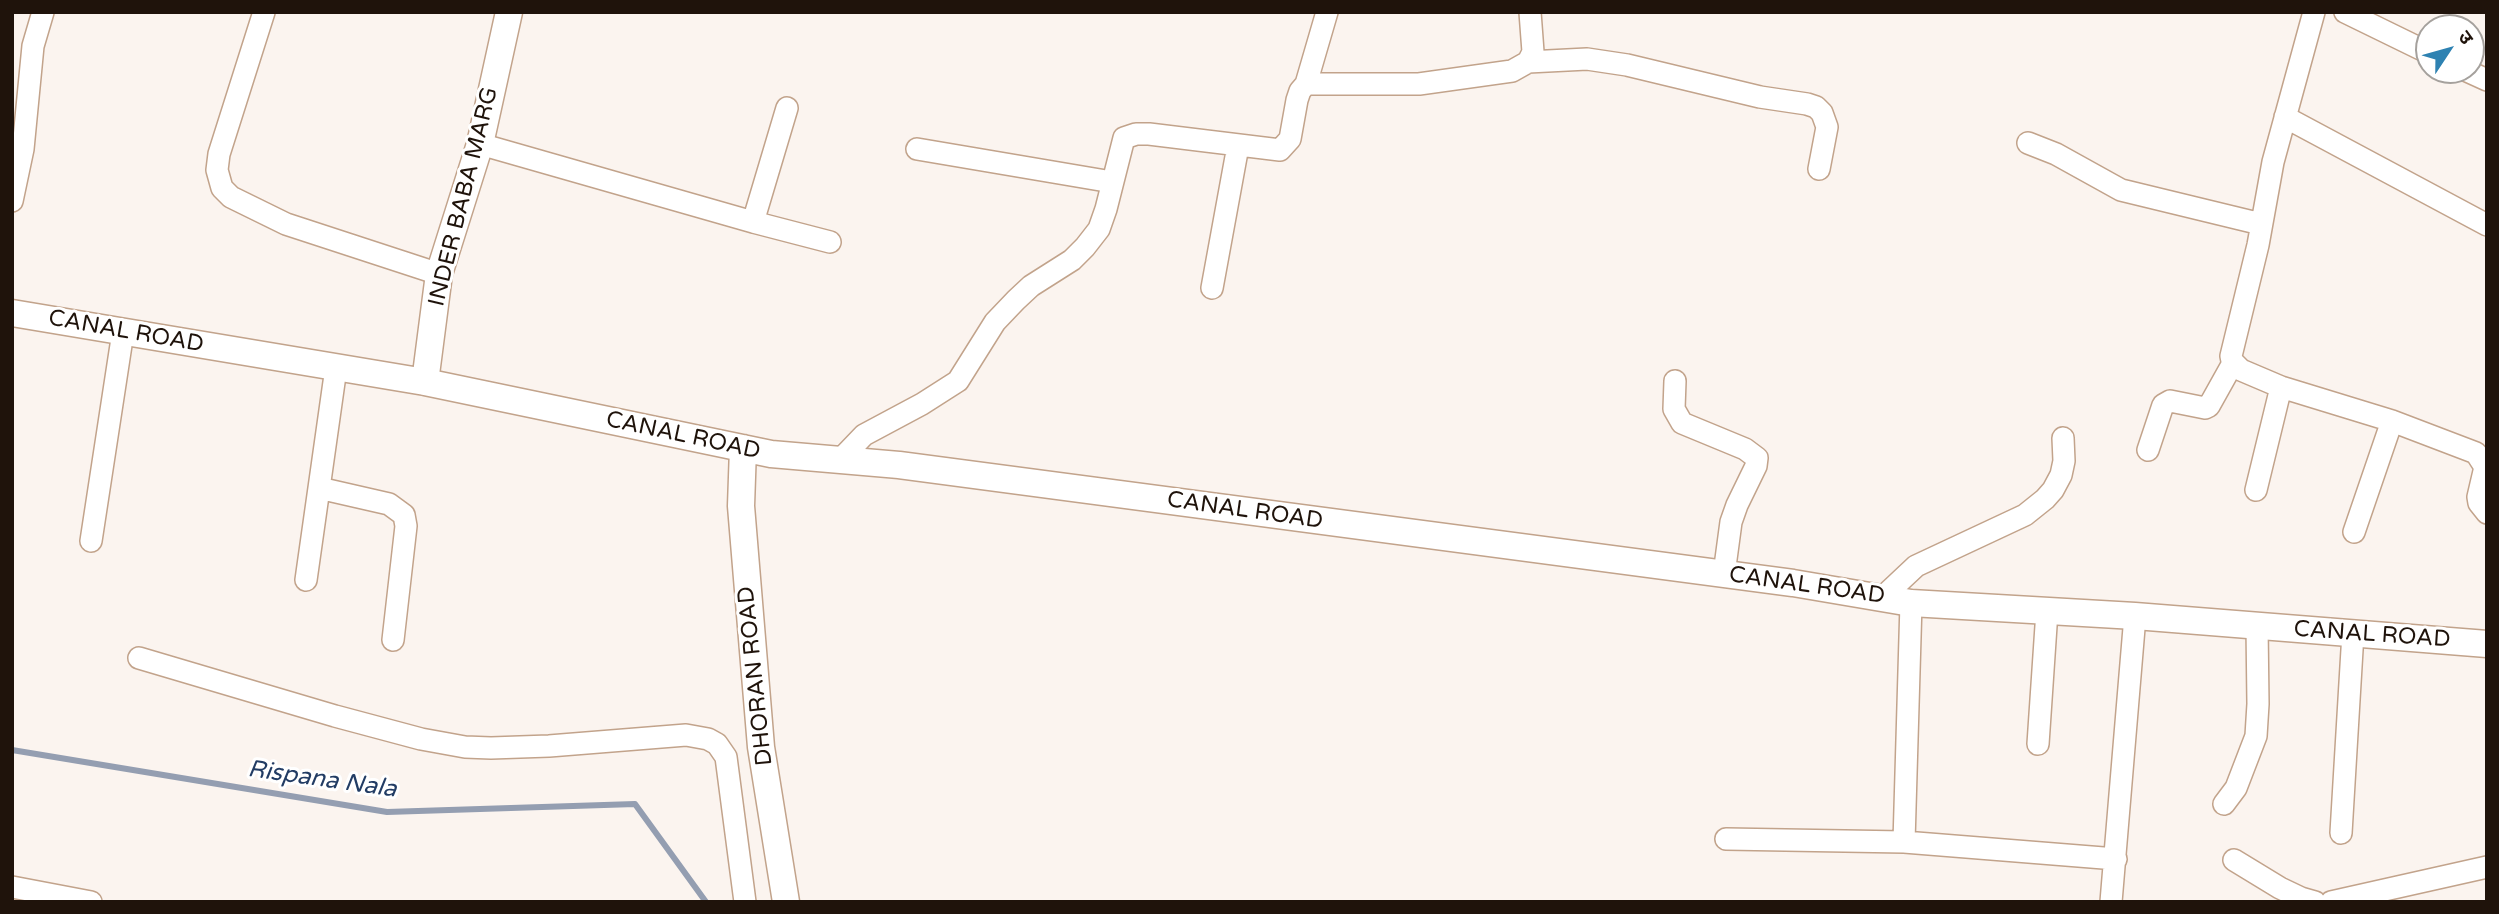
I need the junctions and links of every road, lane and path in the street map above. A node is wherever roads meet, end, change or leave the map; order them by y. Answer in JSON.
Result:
{"nodes":[{"id":1,"x":43,"y":12,"type":"edge"},
{"id":2,"x":264,"y":12,"type":"edge"},
{"id":3,"x":509,"y":12,"type":"edge"},
{"id":4,"x":1327,"y":12,"type":"edge"},
{"id":5,"x":1530,"y":12,"type":"edge"},
{"id":6,"x":2314,"y":12,"type":"edge"},
{"id":7,"x":2345,"y":12,"type":"edge"},
{"id":8,"x":2415,"y":45,"type":"edge"},
{"id":9,"x":1528,"y":62,"type":"junction"},
{"id":10,"x":1306,"y":84,"type":"junction"},
{"id":11,"x":787,"y":108,"type":"dead end"},
{"id":12,"x":2285,"y":117,"type":"junction"},
{"id":13,"x":2028,"y":143,"type":"dead end"},
{"id":14,"x":480,"y":144,"type":"junction"},
{"id":15,"x":1238,"y":146,"type":"junction"},
{"id":16,"x":917,"y":149,"type":"dead end"},
{"id":17,"x":1819,"y":169,"type":"dead end"},
{"id":18,"x":1112,"y":182,"type":"junction"},
{"id":19,"x":12,"y":201,"type":"edge"},
{"id":20,"x":753,"y":222,"type":"junction"},
{"id":21,"x":2261,"y":224,"type":"junction"},
{"id":22,"x":2487,"y":225,"type":"edge"},
{"id":23,"x":830,"y":242,"type":"dead end"},
{"id":24,"x":439,"y":274,"type":"junction"},
{"id":25,"x":1212,"y":288,"type":"dead end"},
{"id":26,"x":12,"y":313,"type":"edge"},
{"id":27,"x":123,"y":331,"type":"junction"},
{"id":28,"x":2233,"y":363,"type":"junction"},
{"id":29,"x":337,"y":368,"type":"junction"},
{"id":30,"x":1675,"y":381,"type":"dead end"},
{"id":31,"x":425,"y":382,"type":"junction"},
{"id":32,"x":2281,"y":387,"type":"junction"},
{"id":33,"x":2392,"y":421,"type":"junction"},
{"id":34,"x":2063,"y":438,"type":"dead end"},
{"id":35,"x":743,"y":448,"type":"junction"},
{"id":36,"x":2148,"y":450,"type":"dead end"},
{"id":37,"x":841,"y":460,"type":"junction"},
{"id":38,"x":2485,"y":461,"type":"edge"},
{"id":39,"x":318,"y":488,"type":"junction"},
{"id":40,"x":2256,"y":490,"type":"dead end"},
{"id":41,"x":2487,"y":513,"type":"edge"},
{"id":42,"x":2354,"y":532,"type":"dead end"},
{"id":43,"x":91,"y":541,"type":"dead end"},
{"id":44,"x":1724,"y":574,"type":"junction"},
{"id":45,"x":306,"y":580,"type":"dead end"},
{"id":46,"x":1883,"y":597,"type":"junction"},
{"id":47,"x":1911,"y":603,"type":"junction"},
{"id":48,"x":2047,"y":611,"type":"junction"},
{"id":49,"x":2135,"y":617,"type":"junction"},
{"id":50,"x":2257,"y":626,"type":"junction"},
{"id":51,"x":2353,"y":633,"type":"junction"},
{"id":52,"x":393,"y":640,"type":"dead end"},
{"id":53,"x":2487,"y":644,"type":"edge"},
{"id":54,"x":139,"y":658,"type":"dead end"},
{"id":55,"x":2038,"y":744,"type":"dead end"},
{"id":56,"x":2224,"y":804,"type":"dead end"},
{"id":57,"x":2341,"y":832,"type":"dead end"},
{"id":58,"x":1726,"y":839,"type":"dead end"},
{"id":59,"x":1904,"y":842,"type":"junction"},
{"id":60,"x":2116,"y":859,"type":"junction"},
{"id":61,"x":2234,"y":860,"type":"dead end"},
{"id":62,"x":2487,"y":867,"type":"edge"},
{"id":63,"x":12,"y":887,"type":"edge"},
{"id":64,"x":62,"y":899,"type":"edge"},
{"id":65,"x":91,"y":902,"type":"edge"},
{"id":66,"x":745,"y":902,"type":"edge"},
{"id":67,"x":786,"y":902,"type":"edge"},
{"id":68,"x":2111,"y":902,"type":"edge"},
{"id":69,"x":2315,"y":902,"type":"edge"},
{"id":70,"x":2330,"y":902,"type":"edge"}],
"edges":[{"from":1,"to":19,"type":"street"},
{"from":2,"to":24,"type":"street"},
{"from":3,"to":14,"type":"street","name":"INDER BABA MARG"},
{"from":4,"to":10,"type":"street"},
{"from":5,"to":9,"type":"street"},
{"from":6,"to":12,"type":"street"},
{"from":7,"to":8,"type":"street"},
{"from":9,"to":10,"type":"street"},
{"from":9,"to":17,"type":"street"},
{"from":10,"to":15,"type":"street"},
{"from":11,"to":20,"type":"street"},
{"from":12,"to":21,"type":"street"},
{"from":12,"to":22,"type":"street"},
{"from":13,"to":21,"type":"street"},
{"from":14,"to":20,"type":"street"},
{"from":14,"to":24,"type":"street","name":"INDER BABA MARG"},
{"from":15,"to":18,"type":"street"},
{"from":15,"to":25,"type":"street"},
{"from":16,"to":18,"type":"street"},
{"from":18,"to":37,"type":"street"},
{"from":20,"to":23,"type":"street"},
{"from":21,"to":28,"type":"street"},
{"from":24,"to":31,"type":"street","name":"INDER BABA MARG"},
{"from":26,"to":27,"type":"street","name":"CANAL ROAD"},
{"from":27,"to":29,"type":"street","name":"CANAL ROAD"},
{"from":27,"to":43,"type":"street"},
{"from":28,"to":32,"type":"street"},
{"from":28,"to":36,"type":"street"},
{"from":29,"to":31,"type":"street","name":"CANAL ROAD"},
{"from":29,"to":39,"type":"street"},
{"from":30,"to":44,"type":"street"},
{"from":31,"to":35,"type":"street","name":"CANAL ROAD"},
{"from":32,"to":33,"type":"street"},
{"from":32,"to":40,"type":"street"},
{"from":33,"to":38,"type":"street"},
{"from":33,"to":42,"type":"street"},
{"from":34,"to":46,"type":"street"},
{"from":35,"to":37,"type":"street","name":"CANAL ROAD"},
{"from":35,"to":67,"type":"street","name":"DHORAN ROAD"},
{"from":37,"to":44,"type":"street","name":"CANAL ROAD"},
{"from":38,"to":41,"type":"street"},
{"from":39,"to":45,"type":"street"},
{"from":39,"to":52,"type":"street"},
{"from":44,"to":46,"type":"street","name":"CANAL ROAD"},
{"from":46,"to":47,"type":"street","name":"CANAL ROAD"},
{"from":47,"to":48,"type":"street","name":"CANAL ROAD"},
{"from":47,"to":59,"type":"street"},
{"from":48,"to":49,"type":"street","name":"CANAL ROAD"},
{"from":48,"to":55,"type":"street"},
{"from":49,"to":50,"type":"street","name":"CANAL ROAD"},
{"from":49,"to":60,"type":"street"},
{"from":50,"to":51,"type":"street","name":"CANAL ROAD"},
{"from":50,"to":56,"type":"street"},
{"from":51,"to":53,"type":"street","name":"CANAL ROAD"},
{"from":51,"to":57,"type":"street"},
{"from":54,"to":66,"type":"street"},
{"from":58,"to":59,"type":"street"},
{"from":59,"to":60,"type":"street"},
{"from":60,"to":68,"type":"street"},
{"from":61,"to":69,"type":"street"},
{"from":62,"to":70,"type":"street"},
{"from":63,"to":64,"type":"street"},
{"from":64,"to":65,"type":"street"}]}
